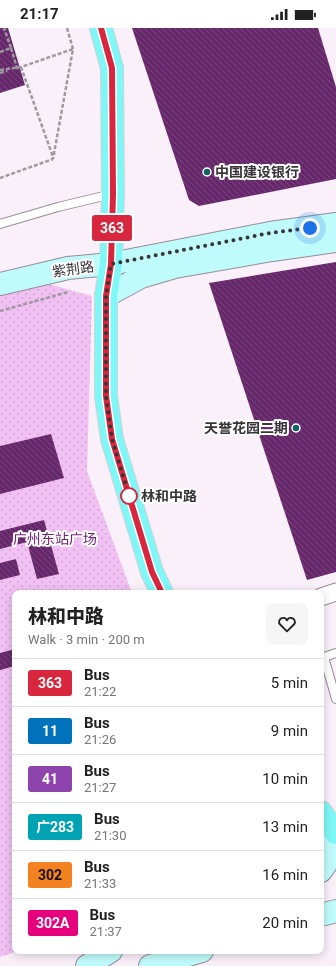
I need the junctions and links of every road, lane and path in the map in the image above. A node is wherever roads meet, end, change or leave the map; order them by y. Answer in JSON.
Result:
{"nodes":[{"id":1,"x":4,"y":28,"type":"edge"},
{"id":2,"x":67,"y":28,"type":"edge"},
{"id":3,"x":101,"y":28,"type":"edge"},
{"id":4,"x":11,"y":48,"type":"junction"},
{"id":5,"x":73,"y":49,"type":"junction"},
{"id":6,"x":0,"y":52,"type":"edge"},
{"id":7,"x":21,"y":67,"type":"junction"},
{"id":8,"x":0,"y":72,"type":"edge"},
{"id":9,"x":53,"y":159,"type":"junction"},
{"id":10,"x":0,"y":178,"type":"edge"},
{"id":11,"x":113,"y":194,"type":"junction"},
{"id":12,"x":0,"y":224,"type":"edge"},
{"id":13,"x":336,"y":224,"type":"edge"},
{"id":14,"x":336,"y":241,"type":"edge"},
{"id":15,"x":111,"y":264,"type":"junction"},
{"id":16,"x":0,"y":284,"type":"edge"},
{"id":17,"x":68,"y":292,"type":"dead end"},
{"id":18,"x":106,"y":296,"type":"junction"},
{"id":19,"x":0,"y":311,"type":"edge"},
{"id":20,"x":161,"y":590,"type":"edge"},
{"id":21,"x":336,"y":592,"type":"edge"},
{"id":22,"x":324,"y":596,"type":"edge"},
{"id":23,"x":329,"y":656,"type":"edge"},
{"id":24,"x":336,"y":699,"type":"edge"},
{"id":25,"x":330,"y":821,"type":"edge"},
{"id":26,"x":324,"y":868,"type":"edge"},
{"id":27,"x":336,"y":911,"type":"edge"},
{"id":28,"x":324,"y":914,"type":"edge"},
{"id":29,"x":106,"y":954,"type":"edge"},
{"id":30,"x":192,"y":954,"type":"edge"},
{"id":31,"x":87,"y":966,"type":"edge"},
{"id":32,"x":150,"y":966,"type":"edge"}],
"edges":[{"from":1,"to":4,"type":"path"},
{"from":2,"to":5,"type":"path"},
{"from":3,"to":11,"type":"main road"},
{"from":4,"to":6,"type":"path"},
{"from":4,"to":8,"type":"path"},
{"from":5,"to":7,"type":"path"},
{"from":5,"to":9,"type":"path"},
{"from":7,"to":8,"type":"path"},
{"from":7,"to":9,"type":"path"},
{"from":9,"to":10,"type":"path"},
{"from":11,"to":12,"type":"lane"},
{"from":11,"to":15,"type":"main road"},
{"from":13,"to":15,"type":"street","name":"紫荆路"},
{"from":14,"to":18,"type":"street"},
{"from":15,"to":16,"type":"street","name":"紫荆路"},
{"from":15,"to":18,"type":"main road"},
{"from":17,"to":19,"type":"path"},
{"from":18,"to":20,"type":"main road"},
{"from":21,"to":22,"type":"street"},
{"from":23,"to":24,"type":"lane"},
{"from":25,"to":26,"type":"street"},
{"from":27,"to":28,"type":"street"},
{"from":29,"to":31,"type":"street"},
{"from":30,"to":32,"type":"street"}]}
